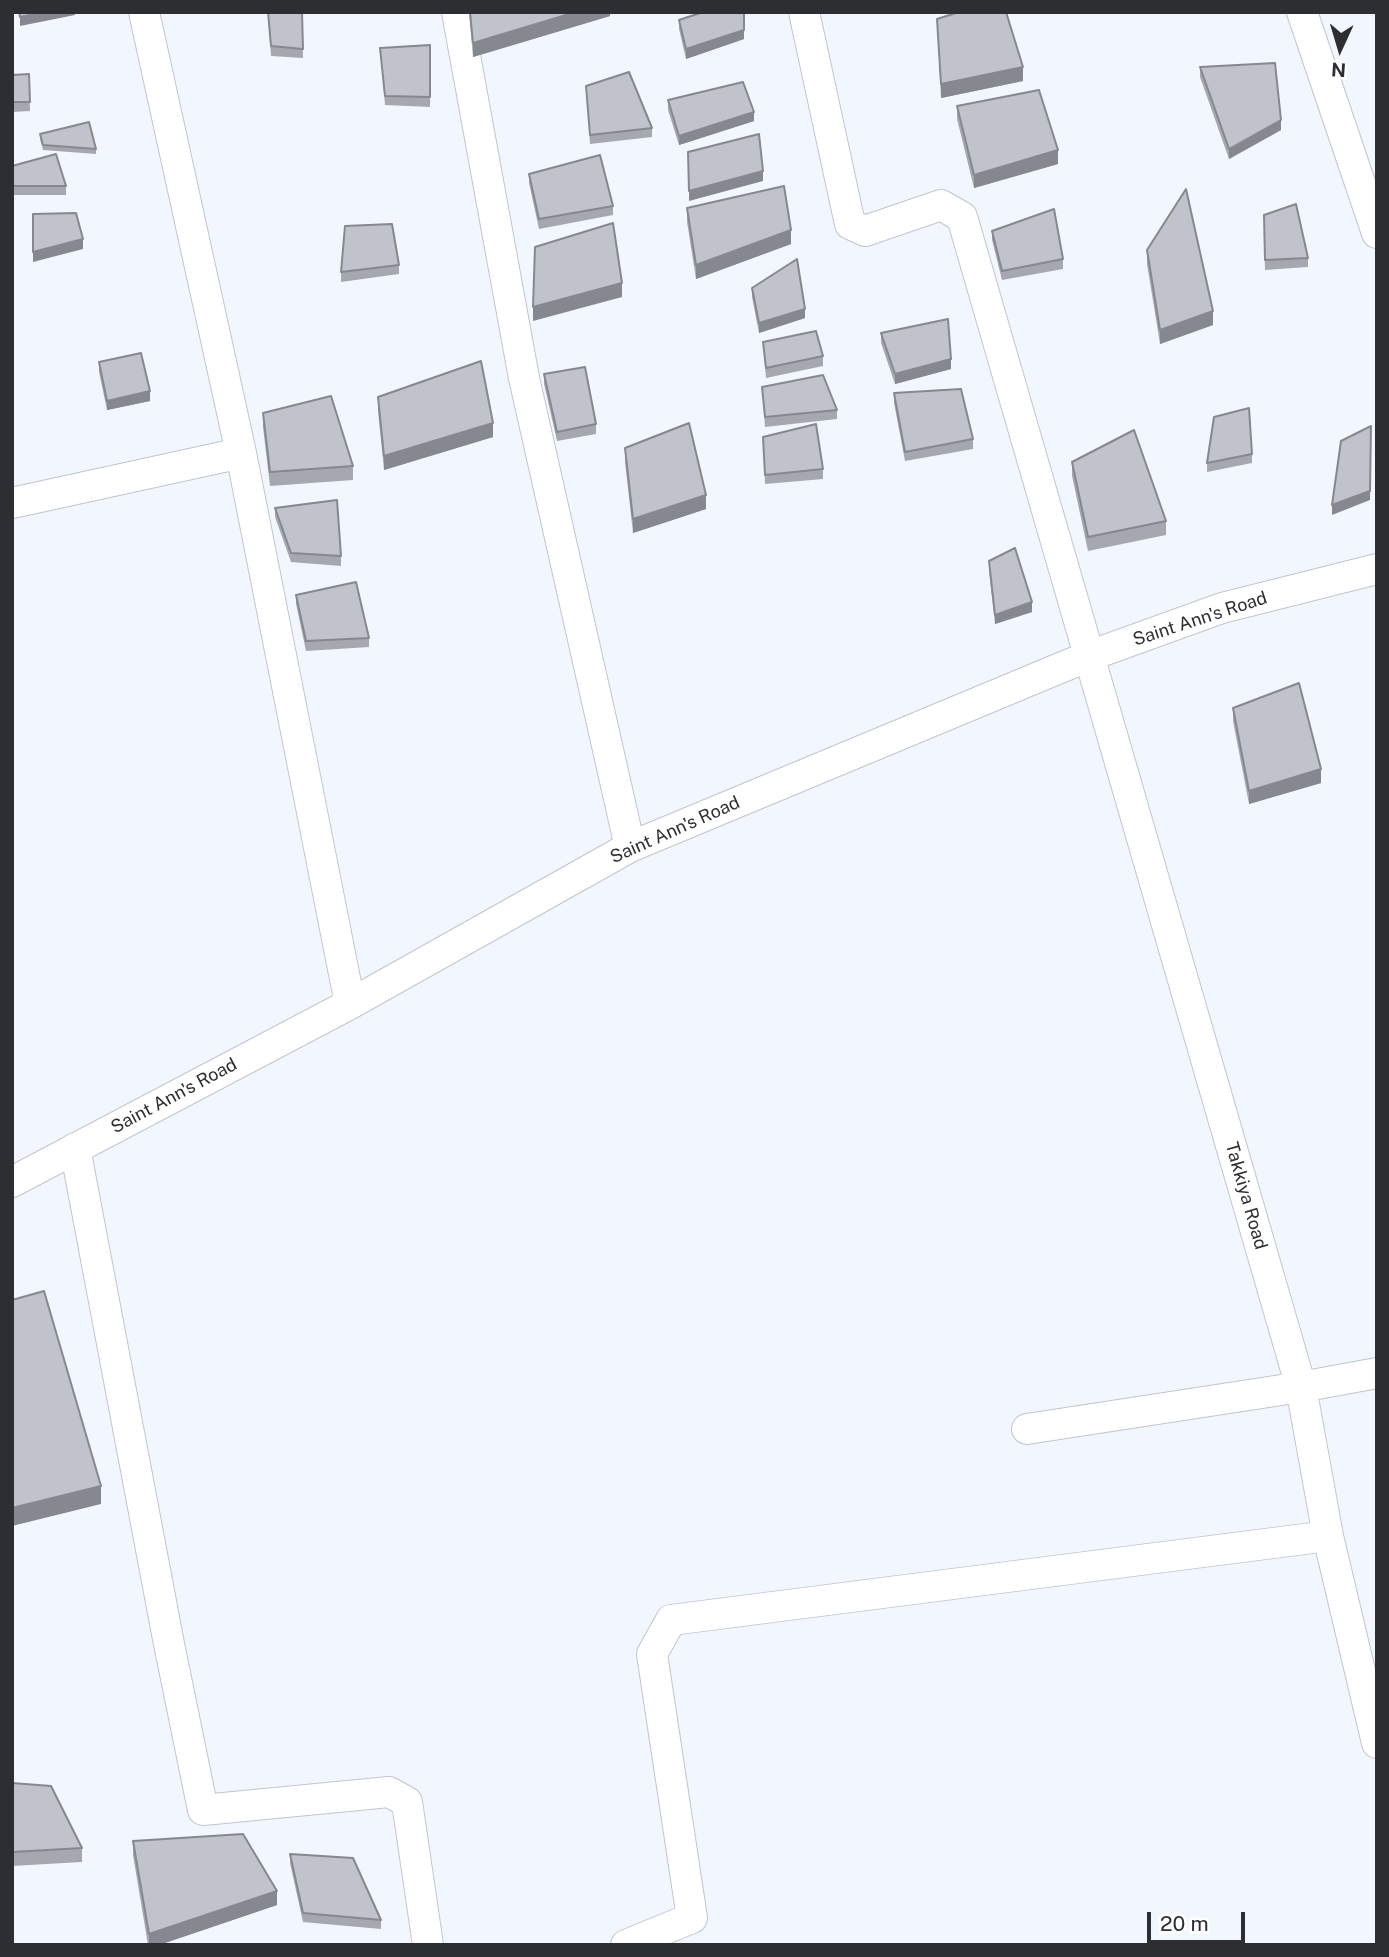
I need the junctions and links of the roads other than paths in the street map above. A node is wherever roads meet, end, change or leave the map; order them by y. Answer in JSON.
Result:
{"nodes":[{"id":1,"x":144,"y":12,"type":"edge"},
{"id":2,"x":457,"y":12,"type":"edge"},
{"id":3,"x":804,"y":12,"type":"edge"},
{"id":4,"x":1302,"y":12,"type":"edge"},
{"id":5,"x":1377,"y":233,"type":"edge"},
{"id":6,"x":240,"y":453,"type":"junction"},
{"id":7,"x":12,"y":503,"type":"edge"},
{"id":8,"x":1377,"y":569,"type":"edge"},
{"id":9,"x":1089,"y":656,"type":"junction"},
{"id":10,"x":630,"y":847,"type":"junction"},
{"id":11,"x":350,"y":1004,"type":"junction"},
{"id":12,"x":75,"y":1148,"type":"junction"},
{"id":13,"x":12,"y":1182,"type":"edge"},
{"id":14,"x":1377,"y":1373,"type":"edge"},
{"id":15,"x":1301,"y":1387,"type":"junction"},
{"id":16,"x":1027,"y":1429,"type":"dead end"},
{"id":17,"x":1328,"y":1536,"type":"junction"},
{"id":18,"x":1377,"y":1743,"type":"edge"},
{"id":19,"x":428,"y":1945,"type":"edge"},
{"id":20,"x":626,"y":1945,"type":"edge"}],
"edges":[{"from":1,"to":6,"type":"street"},
{"from":2,"to":10,"type":"street"},
{"from":3,"to":9,"type":"street","name":"Takkiya Road"},
{"from":4,"to":5,"type":"street"},
{"from":6,"to":7,"type":"street"},
{"from":6,"to":11,"type":"street"},
{"from":8,"to":9,"type":"street","name":"Saint Ann's Road"},
{"from":9,"to":10,"type":"street","name":"Saint Ann's Road"},
{"from":9,"to":15,"type":"street","name":"Takkiya Road"},
{"from":10,"to":11,"type":"street","name":"Saint Ann's Road"},
{"from":11,"to":12,"type":"street","name":"Saint Ann's Road"},
{"from":12,"to":13,"type":"street","name":"Saint Ann's Road"},
{"from":12,"to":19,"type":"street"},
{"from":14,"to":15,"type":"street"},
{"from":15,"to":16,"type":"street"},
{"from":15,"to":17,"type":"street","name":"Takkiya Road"},
{"from":17,"to":18,"type":"street","name":"Takkiya Road"},
{"from":17,"to":20,"type":"street"}]}
